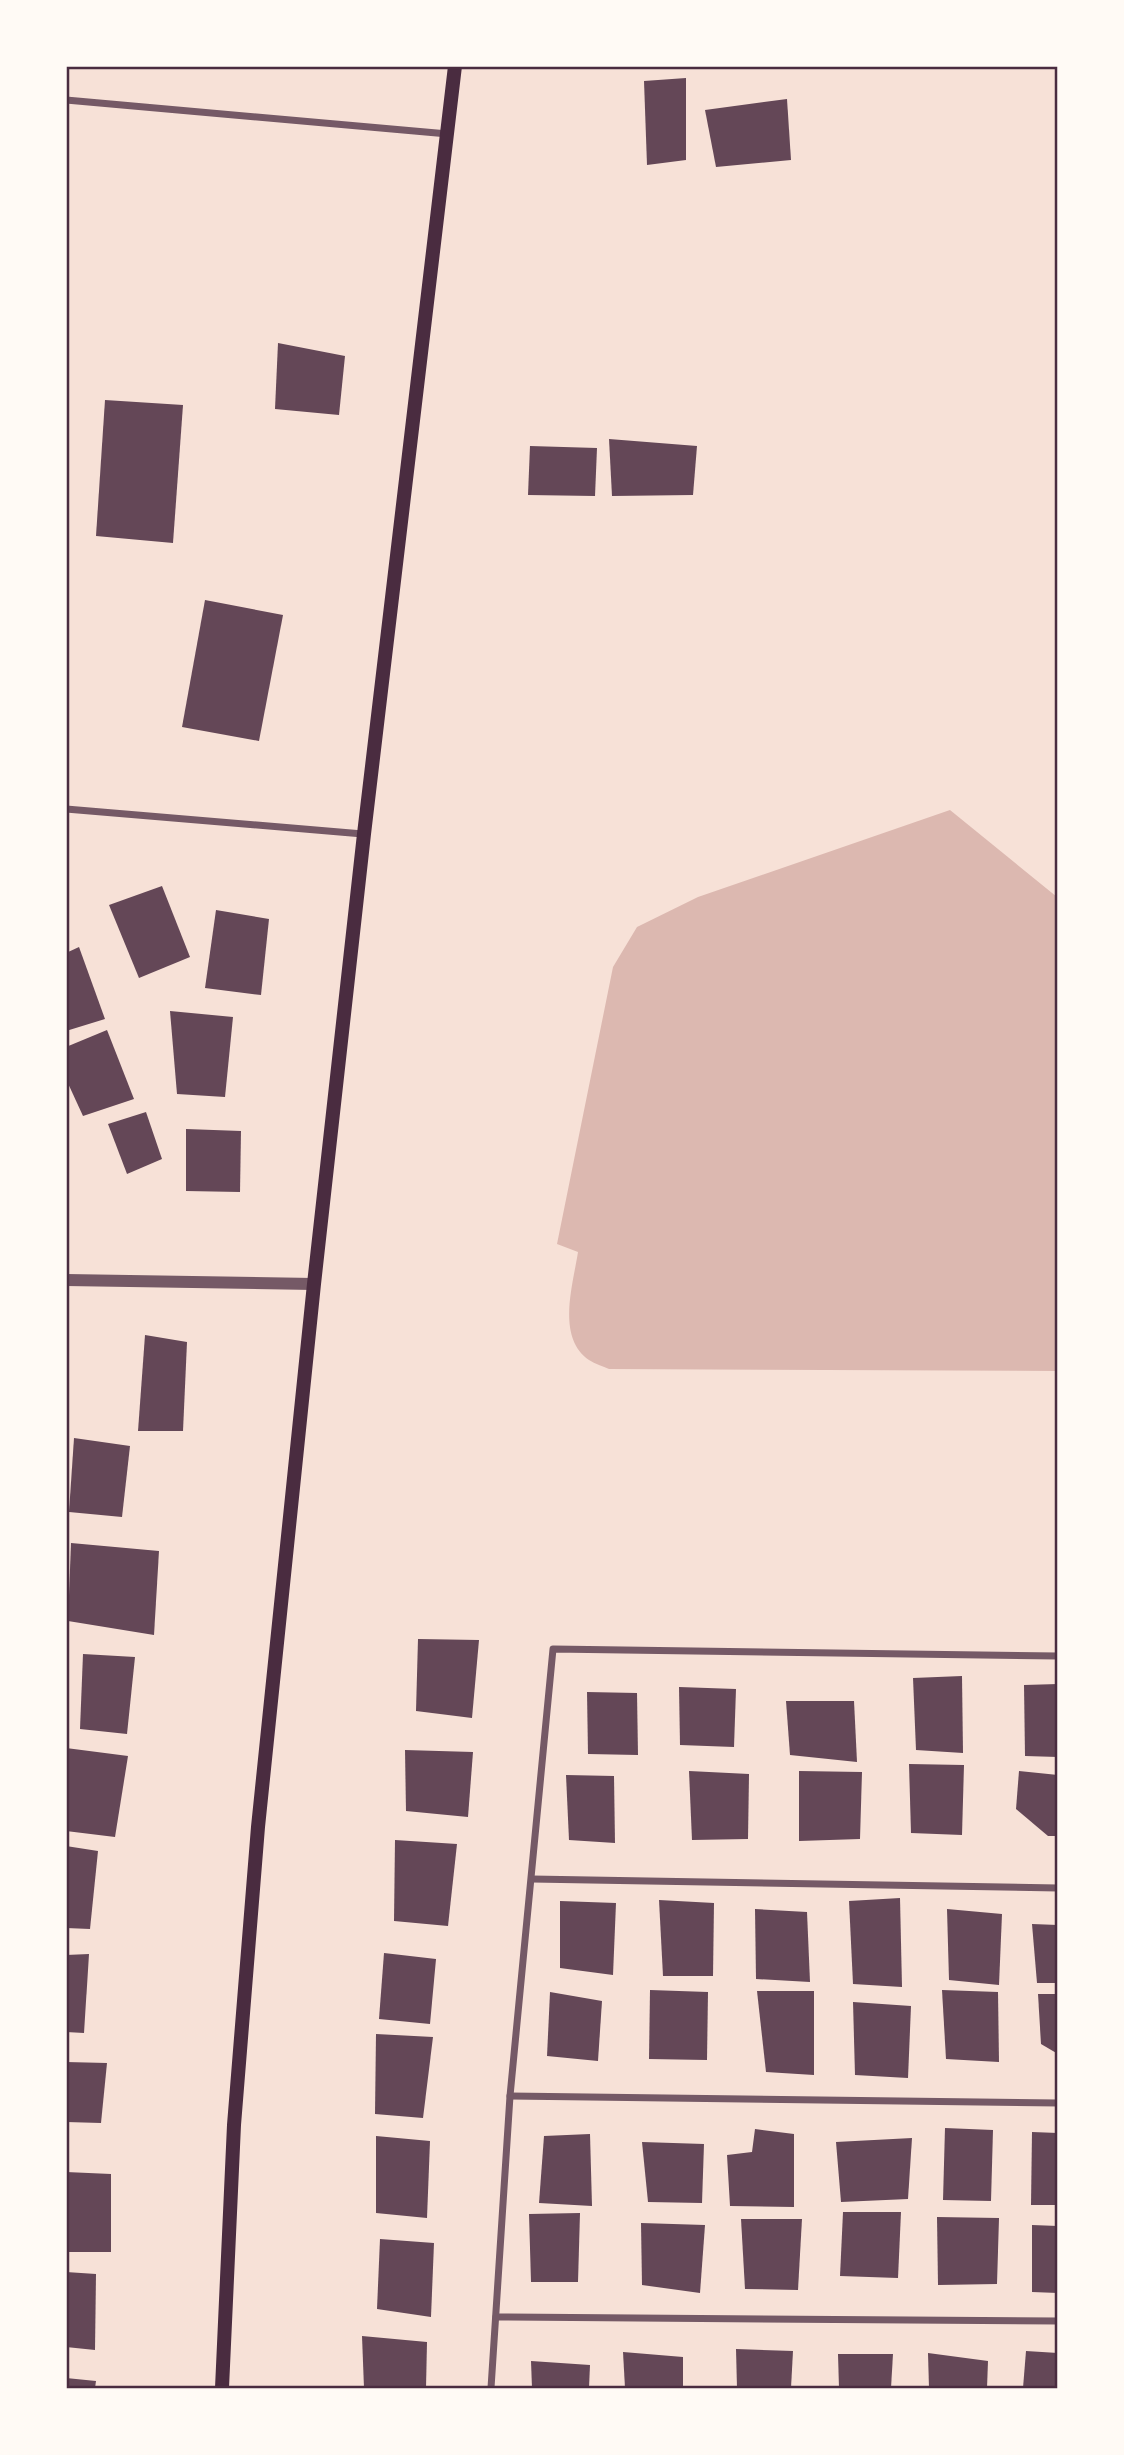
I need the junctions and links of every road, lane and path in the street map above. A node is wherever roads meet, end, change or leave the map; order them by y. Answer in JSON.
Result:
{"nodes":[{"id":1,"x":455,"y":66,"type":"edge"},
{"id":2,"x":66,"y":100,"type":"edge"},
{"id":3,"x":449,"y":134,"type":"junction"},
{"id":4,"x":66,"y":809,"type":"edge"},
{"id":5,"x":364,"y":834,"type":"junction"},
{"id":6,"x":66,"y":1280,"type":"edge"},
{"id":7,"x":314,"y":1284,"type":"junction"},
{"id":8,"x":1058,"y":1656,"type":"edge"},
{"id":9,"x":532,"y":1879,"type":"junction"},
{"id":10,"x":1058,"y":1888,"type":"edge"},
{"id":11,"x":510,"y":2096,"type":"junction"},
{"id":12,"x":1058,"y":2103,"type":"edge"},
{"id":13,"x":496,"y":2317,"type":"junction"},
{"id":14,"x":1058,"y":2321,"type":"edge"},
{"id":15,"x":222,"y":2389,"type":"edge"},
{"id":16,"x":491,"y":2389,"type":"edge"}],
"edges":[{"from":1,"to":3,"type":"main road"},
{"from":2,"to":3,"type":"street"},
{"from":3,"to":5,"type":"main road"},
{"from":4,"to":5,"type":"street"},
{"from":5,"to":7,"type":"main road"},
{"from":6,"to":7,"type":"street"},
{"from":7,"to":15,"type":"main road"},
{"from":8,"to":9,"type":"street"},
{"from":9,"to":10,"type":"street"},
{"from":9,"to":11,"type":"street"},
{"from":11,"to":12,"type":"street"},
{"from":11,"to":13,"type":"street"},
{"from":13,"to":14,"type":"street"},
{"from":13,"to":16,"type":"street"}]}
